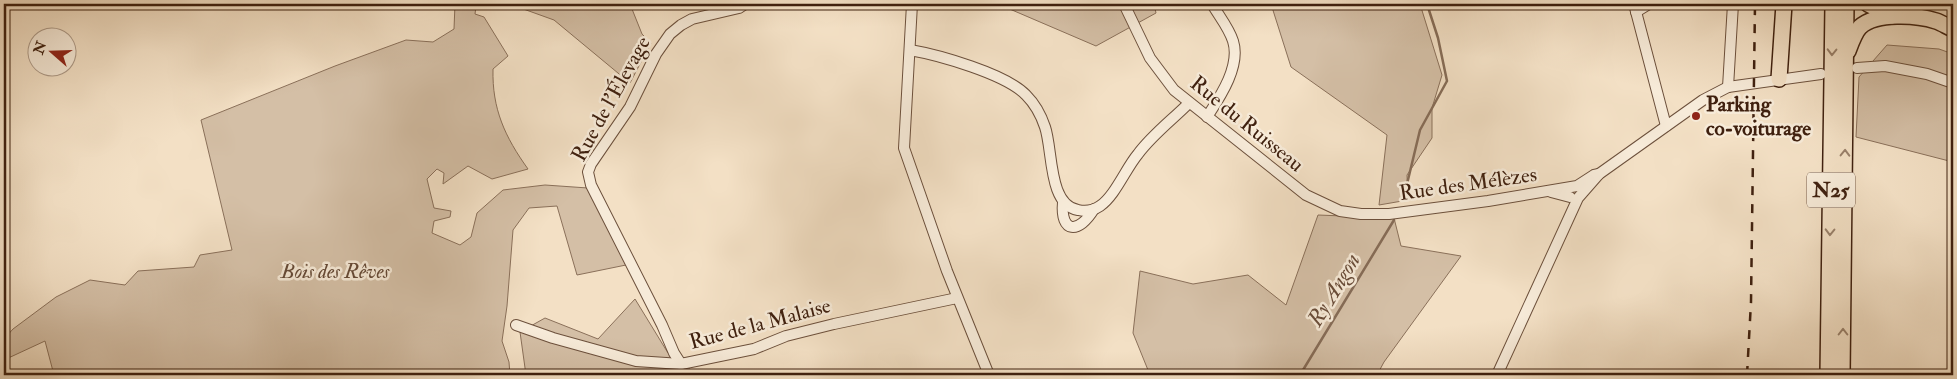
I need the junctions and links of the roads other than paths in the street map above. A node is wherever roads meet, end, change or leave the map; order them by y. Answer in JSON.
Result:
{"nodes":[{"id":1,"x":745,"y":4,"type":"edge"},
{"id":2,"x":912,"y":4,"type":"edge"},
{"id":3,"x":1124,"y":4,"type":"edge"},
{"id":4,"x":1212,"y":4,"type":"edge"},
{"id":5,"x":1649,"y":4,"type":"edge"},
{"id":6,"x":1733,"y":4,"type":"edge"},
{"id":7,"x":1784,"y":4,"type":"edge"},
{"id":8,"x":1833,"y":4,"type":"edge"},
{"id":9,"x":1846,"y":4,"type":"edge"},
{"id":10,"x":1868,"y":4,"type":"edge"},
{"id":11,"x":1635,"y":8,"type":"edge"},
{"id":12,"x":1892,"y":16,"type":"junction"},
{"id":13,"x":1953,"y":29,"type":"edge"},
{"id":14,"x":910,"y":50,"type":"junction"},
{"id":15,"x":1846,"y":54,"type":"junction"},
{"id":16,"x":1857,"y":68,"type":"dead end"},
{"id":17,"x":1822,"y":74,"type":"dead end"},
{"id":18,"x":1779,"y":79,"type":"junction"},
{"id":19,"x":1953,"y":83,"type":"edge"},
{"id":20,"x":1728,"y":87,"type":"junction"},
{"id":21,"x":1189,"y":103,"type":"junction"},
{"id":22,"x":1207,"y":117,"type":"junction"},
{"id":23,"x":1666,"y":126,"type":"junction"},
{"id":24,"x":1575,"y":193,"type":"junction"},
{"id":25,"x":1063,"y":202,"type":"junction"},
{"id":26,"x":1094,"y":209,"type":"junction"},
{"id":27,"x":1389,"y":214,"type":"joint"},
{"id":28,"x":957,"y":298,"type":"junction"},
{"id":29,"x":516,"y":325,"type":"dead end"},
{"id":30,"x":681,"y":364,"type":"junction"},
{"id":31,"x":989,"y":375,"type":"edge"},
{"id":32,"x":1497,"y":375,"type":"edge"},
{"id":33,"x":1828,"y":375,"type":"edge"},
{"id":34,"x":1842,"y":375,"type":"edge"}],
"edges":[{"from":1,"to":30,"type":"street","name":"Rue de l'Élevage"},
{"from":2,"to":14,"type":"street"},
{"from":3,"to":21,"type":"street","name":"Rue du Ruisseau"},
{"from":4,"to":22,"type":"street"},
{"from":5,"to":11,"type":"street"},
{"from":6,"to":20,"type":"street"},
{"from":7,"to":18,"type":"highway"},
{"from":8,"to":33,"type":"highway","number":"N25","one_way":true},
{"from":9,"to":15,"type":"highway","number":"N25"},
{"from":10,"to":12,"type":"highway"},
{"from":11,"to":23,"type":"street"},
{"from":12,"to":13,"type":"highway"},
{"from":12,"to":15,"type":"highway"},
{"from":14,"to":25,"type":"street"},
{"from":14,"to":28,"type":"street"},
{"from":34,"to":15,"type":"highway","number":"N25","one_way":true},
{"from":16,"to":19,"type":"street"},
{"from":17,"to":18,"type":"street","name":"Rue des Mélèzes"},
{"from":18,"to":20,"type":"street","name":"Rue des Mélèzes"},
{"from":20,"to":23,"type":"street","name":"Rue des Mélèzes"},
{"from":21,"to":22,"type":"street","name":"Rue du Ruisseau"},
{"from":21,"to":26,"type":"street"},
{"from":22,"to":27,"type":"street","name":"Rue du Ruisseau"},
{"from":23,"to":24,"type":"street","name":"Rue des Mélèzes"},
{"from":24,"to":27,"type":"street","name":"Rue des Mélèzes"},
{"from":24,"to":32,"type":"street"},
{"from":25,"to":26,"type":"street"},
{"from":25,"to":26,"type":"street"},
{"from":28,"to":30,"type":"street","name":"Rue de la Malaise"},
{"from":28,"to":31,"type":"street"},
{"from":29,"to":30,"type":"street","name":"Rue de la Malaise"}]}
